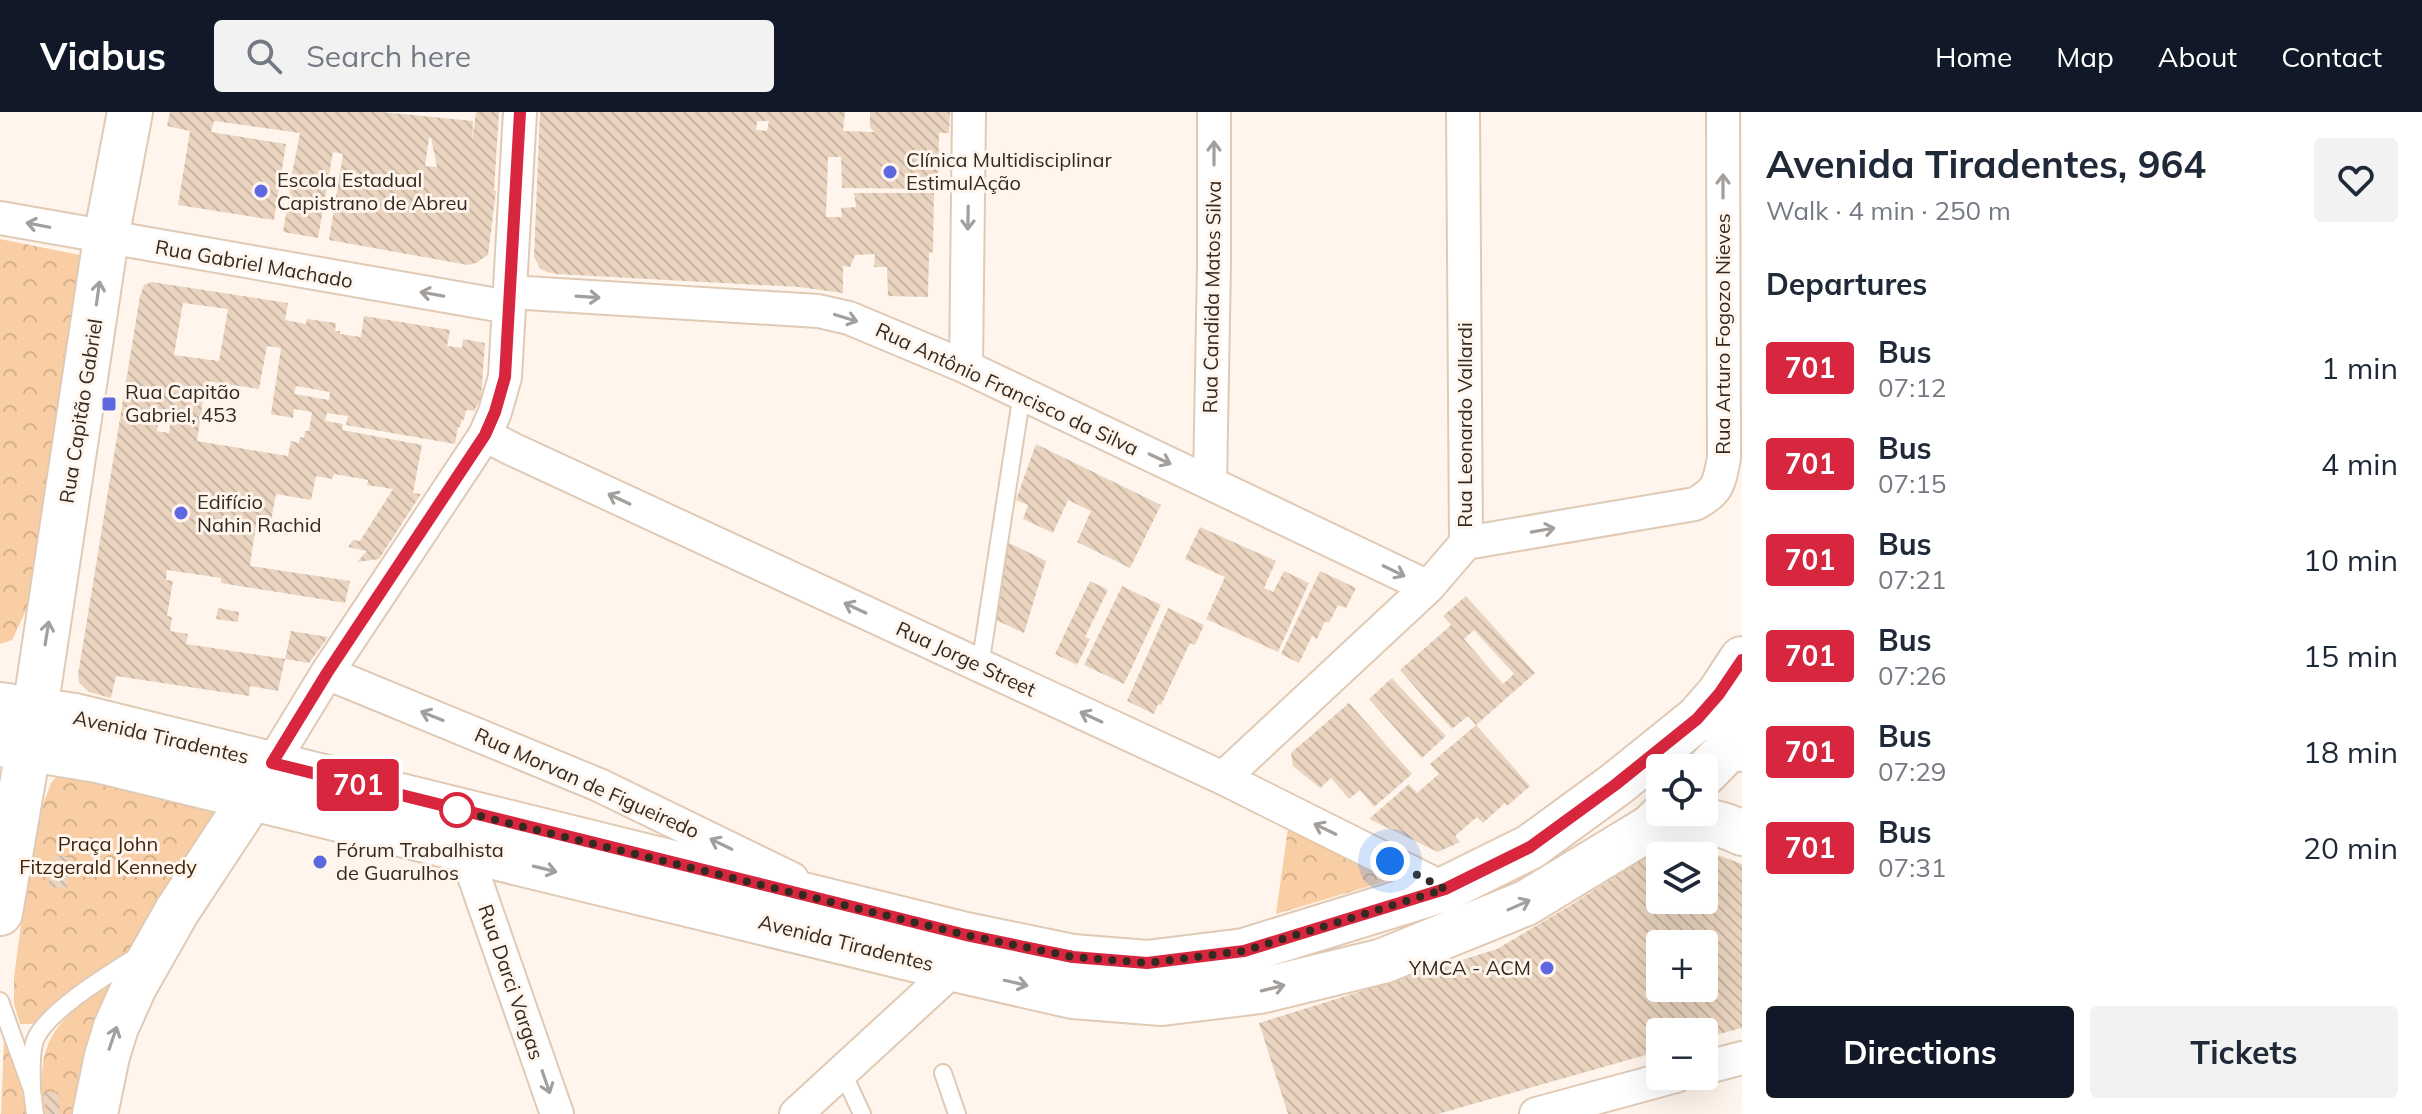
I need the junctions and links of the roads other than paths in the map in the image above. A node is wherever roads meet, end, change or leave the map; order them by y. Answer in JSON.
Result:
{"nodes":[{"id":1,"x":130,"y":112,"type":"edge"},
{"id":2,"x":520,"y":112,"type":"edge"},
{"id":3,"x":969,"y":112,"type":"edge"},
{"id":4,"x":1214,"y":112,"type":"edge"},
{"id":5,"x":1463,"y":112,"type":"edge"},
{"id":6,"x":1723,"y":112,"type":"edge"},
{"id":7,"x":0,"y":218,"type":"edge"},
{"id":8,"x":106,"y":238,"type":"junction"},
{"id":9,"x":510,"y":300,"type":"junction"},
{"id":10,"x":966,"y":367,"type":"junction"},
{"id":11,"x":1022,"y":393,"type":"junction"},
{"id":12,"x":485,"y":435,"type":"junction"},
{"id":13,"x":1210,"y":483,"type":"junction"},
{"id":14,"x":1466,"y":543,"type":"junction"},
{"id":15,"x":1428,"y":587,"type":"junction"},
{"id":16,"x":980,"y":666,"type":"junction"},
{"id":17,"x":327,"y":673,"type":"junction"},
{"id":18,"x":1731,"y":677,"type":"edge"},
{"id":19,"x":16,"y":727,"type":"edge"},
{"id":20,"x":1741,"y":741,"type":"edge"},
{"id":21,"x":1718,"y":762,"type":"edge"},
{"id":22,"x":1223,"y":778,"type":"junction"},
{"id":23,"x":262,"y":780,"type":"junction"},
{"id":24,"x":1718,"y":823,"type":"edge"},
{"id":25,"x":1648,"y":826,"type":"edge"},
{"id":26,"x":1742,"y":833,"type":"edge"},
{"id":27,"x":465,"y":850,"type":"junction"},
{"id":28,"x":1445,"y":889,"type":"junction"},
{"id":29,"x":841,"y":903,"type":"junction"},
{"id":30,"x":0,"y":913,"type":"edge"},
{"id":31,"x":160,"y":941,"type":"junction"},
{"id":32,"x":954,"y":969,"type":"junction"},
{"id":33,"x":0,"y":1001,"type":"edge"},
{"id":34,"x":1742,"y":1058,"type":"edge"},
{"id":35,"x":1718,"y":1064,"type":"edge"},
{"id":36,"x":843,"y":1073,"type":"junction"},
{"id":37,"x":943,"y":1073,"type":"dead end"},
{"id":38,"x":1646,"y":1084,"type":"edge"},
{"id":39,"x":32,"y":1090,"type":"junction"},
{"id":40,"x":35,"y":1114,"type":"edge"},
{"id":41,"x":95,"y":1114,"type":"edge"},
{"id":42,"x":557,"y":1114,"type":"edge"},
{"id":43,"x":796,"y":1114,"type":"edge"},
{"id":44,"x":862,"y":1114,"type":"edge"},
{"id":45,"x":957,"y":1114,"type":"edge"},
{"id":46,"x":1536,"y":1114,"type":"edge"}],
"edges":[{"from":1,"to":8,"type":"main road","name":"Rua Capitão Gabriel"},
{"from":2,"to":9,"type":"street"},
{"from":3,"to":10,"type":"street","one_way":true},
{"from":13,"to":4,"type":"street","name":"Rua Candida Matos Silva","one_way":true},
{"from":5,"to":14,"type":"street","name":"Rua Leonardo Vallardi"},
{"from":14,"to":6,"type":"street","name":"Rua Arturo Fogozo Nieves","one_way":true},
{"from":8,"to":7,"type":"street","name":"Rua Gabriel Machado","one_way":true},
{"from":9,"to":8,"type":"street","name":"Rua Gabriel Machado","one_way":true},
{"from":19,"to":8,"type":"main road","name":"Rua Capitão Gabriel","one_way":true},
{"from":9,"to":10,"type":"street","name":"Rua Antônio Francisco da Silva","one_way":true},
{"from":9,"to":12,"type":"street"},
{"from":10,"to":11,"type":"street","name":"Rua Antônio Francisco da Silva"},
{"from":11,"to":13,"type":"street","name":"Rua Antônio Francisco da Silva","one_way":true},
{"from":11,"to":16,"type":"lane"},
{"from":16,"to":12,"type":"street","name":"Rua Jorge Street","one_way":true},
{"from":12,"to":17,"type":"street"},
{"from":13,"to":15,"type":"street","name":"Rua Antônio Francisco da Silva","one_way":true},
{"from":14,"to":15,"type":"street","name":"Rua Leonardo Vallardi"},
{"from":15,"to":22,"type":"street","name":"Rua Leonardo Vallardi"},
{"from":22,"to":16,"type":"street","name":"Rua Jorge Street","one_way":true},
{"from":17,"to":23,"type":"street"},
{"from":29,"to":17,"type":"street","name":"Rua Morvan de Figueiredo","one_way":true},
{"from":18,"to":20,"type":"main road"},
{"from":18,"to":28,"type":"main road","name":"Avenida Tiradentes"},
{"from":19,"to":23,"type":"main road","name":"Avenida Tiradentes"},
{"from":19,"to":30,"type":"main road","name":"Rua Capitão Gabriel"},
{"from":20,"to":21,"type":"main road"},
{"from":28,"to":22,"type":"street","name":"Rua Jorge Street","one_way":true},
{"from":23,"to":27,"type":"main road","name":"Avenida Tiradentes"},
{"from":23,"to":29,"type":"main road","name":"Avenida Tiradentes"},
{"from":23,"to":31,"type":"main road"},
{"from":24,"to":26,"type":"main road"},
{"from":32,"to":25,"type":"main road","name":"Avenida Tiradentes","one_way":true},
{"from":27,"to":32,"type":"main road","name":"Avenida Tiradentes","one_way":true},
{"from":27,"to":42,"type":"street","name":"Rua Darci Vargas","one_way":true},
{"from":28,"to":29,"type":"main road","name":"Avenida Tiradentes"},
{"from":31,"to":39,"type":"lane"},
{"from":41,"to":31,"type":"main road","one_way":true},
{"from":32,"to":36,"type":"street"},
{"from":33,"to":39,"type":"lane"},
{"from":34,"to":35,"type":"street"},
{"from":36,"to":43,"type":"street"},
{"from":36,"to":44,"type":"lane"},
{"from":37,"to":45,"type":"lane"},
{"from":38,"to":46,"type":"street"},
{"from":39,"to":40,"type":"lane"}]}
